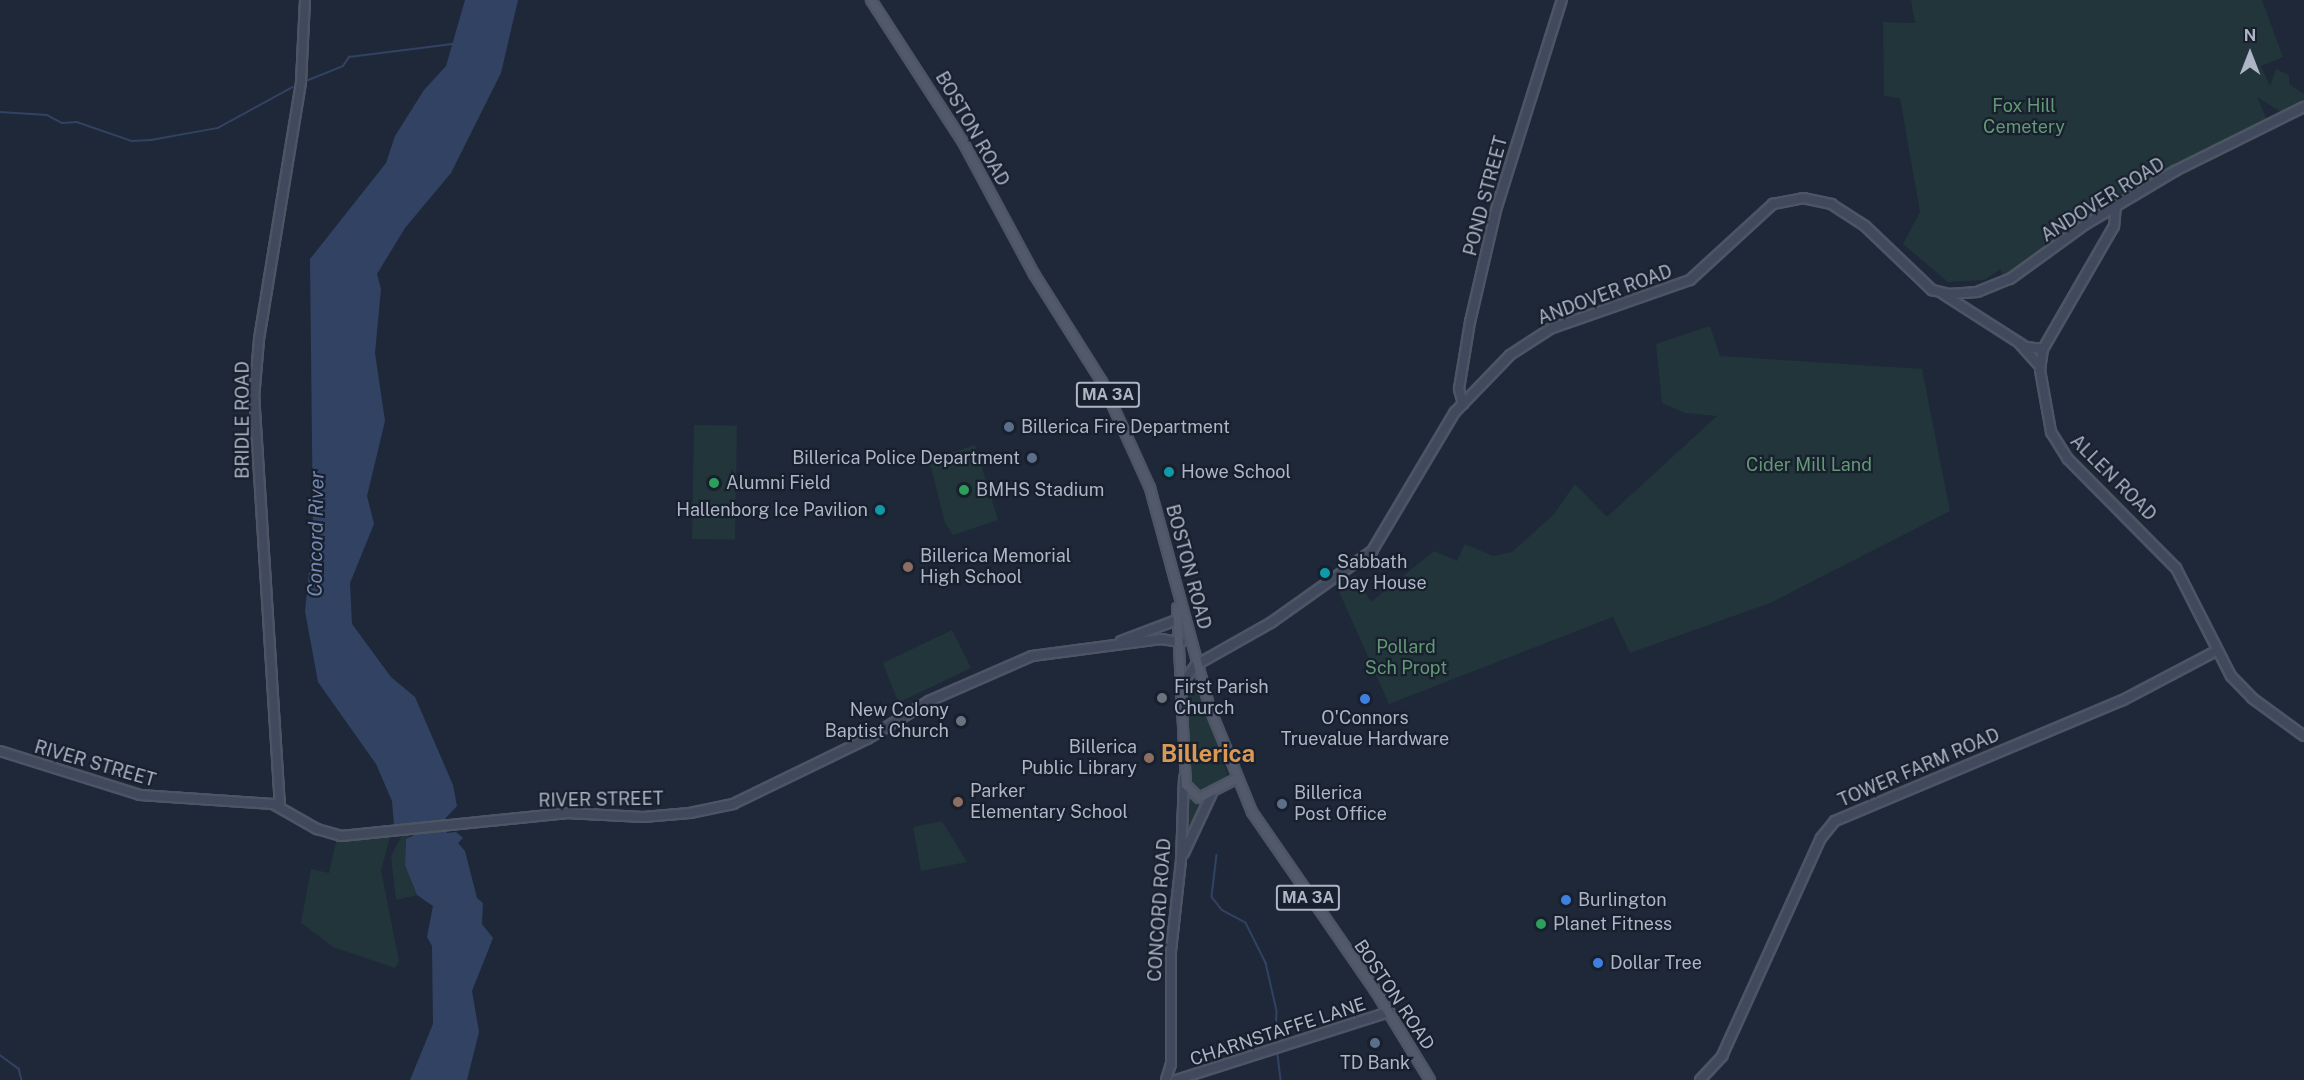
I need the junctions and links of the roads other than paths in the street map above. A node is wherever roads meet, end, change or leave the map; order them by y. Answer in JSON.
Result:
{"nodes":[{"id":1,"x":304,"y":0,"type":"edge"},
{"id":2,"x":871,"y":0,"type":"edge"},
{"id":3,"x":1562,"y":0,"type":"edge"},
{"id":4,"x":2304,"y":107,"type":"edge"},
{"id":5,"x":2116,"y":206,"type":"junction"},
{"id":6,"x":1943,"y":294,"type":"junction"},
{"id":7,"x":2020,"y":343,"type":"junction"},
{"id":8,"x":2043,"y":349,"type":"junction"},
{"id":9,"x":2040,"y":366,"type":"junction"},
{"id":10,"x":1463,"y":404,"type":"junction"},
{"id":11,"x":1181,"y":617,"type":"junction"},
{"id":12,"x":1180,"y":642,"type":"junction"},
{"id":13,"x":1109,"y":647,"type":"junction"},
{"id":14,"x":2217,"y":651,"type":"junction"},
{"id":15,"x":1196,"y":665,"type":"junction"},
{"id":16,"x":1182,"y":683,"type":"junction"},
{"id":17,"x":1203,"y":685,"type":"junction"},
{"id":18,"x":2304,"y":735,"type":"edge"},
{"id":19,"x":0,"y":751,"type":"edge"},
{"id":20,"x":1184,"y":777,"type":"junction"},
{"id":21,"x":1236,"y":779,"type":"junction"},
{"id":22,"x":1213,"y":792,"type":"junction"},
{"id":23,"x":280,"y":807,"type":"junction"},
{"id":24,"x":1181,"y":860,"type":"junction"},
{"id":25,"x":1389,"y":1012,"type":"junction"},
{"id":26,"x":1166,"y":1080,"type":"edge"},
{"id":27,"x":1176,"y":1080,"type":"edge"},
{"id":28,"x":1430,"y":1080,"type":"edge"},
{"id":29,"x":1700,"y":1080,"type":"edge"}],
"edges":[{"from":1,"to":23,"type":"main road","name":"BRIDLE ROAD"},
{"from":2,"to":11,"type":"main road","name":"BOSTON ROAD","number":"MA 3A"},
{"from":3,"to":10,"type":"main road","name":"POND STREET"},
{"from":4,"to":5,"type":"main road","name":"ANDOVER ROAD"},
{"from":5,"to":6,"type":"main road","name":"ANDOVER ROAD"},
{"from":5,"to":8,"type":"main road","name":"ALLEN ROAD"},
{"from":6,"to":7,"type":"main road"},
{"from":6,"to":10,"type":"main road","name":"ANDOVER ROAD"},
{"from":7,"to":8,"type":"main road"},
{"from":7,"to":9,"type":"main road"},
{"from":8,"to":9,"type":"main road","name":"ALLEN ROAD"},
{"from":9,"to":14,"type":"main road","name":"ALLEN ROAD"},
{"from":10,"to":15,"type":"main road","name":"ANDOVER ROAD"},
{"from":11,"to":12,"type":"main road","name":"CONCORD ROAD","number":"MA 3A"},
{"from":11,"to":13,"type":"main road","name":"RIVER STREET"},
{"from":11,"to":15,"type":"main road","name":"BOSTON ROAD","number":"MA 3A"},
{"from":12,"to":13,"type":"main road","name":"RIVER STREET"},
{"from":12,"to":16,"type":"main road","name":"CONCORD ROAD","number":"MA 3A"},
{"from":13,"to":23,"type":"main road","name":"RIVER STREET"},
{"from":14,"to":18,"type":"main road","name":"ALLEN ROAD"},
{"from":14,"to":29,"type":"main road","name":"TOWER FARM ROAD"},
{"from":15,"to":16,"type":"main road"},
{"from":15,"to":17,"type":"main road","name":"BOSTON ROAD","number":"MA 3A"},
{"from":16,"to":17,"type":"main road"},
{"from":16,"to":20,"type":"main road","name":"CONCORD ROAD","number":"MA 3A"},
{"from":17,"to":21,"type":"main road","name":"BOSTON ROAD","number":"MA 3A"},
{"from":19,"to":23,"type":"main road","name":"RIVER STREET"},
{"from":20,"to":22,"type":"main road"},
{"from":20,"to":24,"type":"main road","name":"CONCORD ROAD"},
{"from":21,"to":22,"type":"main road"},
{"from":21,"to":25,"type":"main road","name":"BOSTON ROAD","number":"MA 3A"},
{"from":22,"to":24,"type":"main road"},
{"from":24,"to":26,"type":"main road","name":"CONCORD ROAD"},
{"from":25,"to":27,"type":"main road","name":"CHARNSTAFFE LANE"},
{"from":25,"to":28,"type":"main road","name":"BOSTON ROAD","number":"MA 3A"}]}
